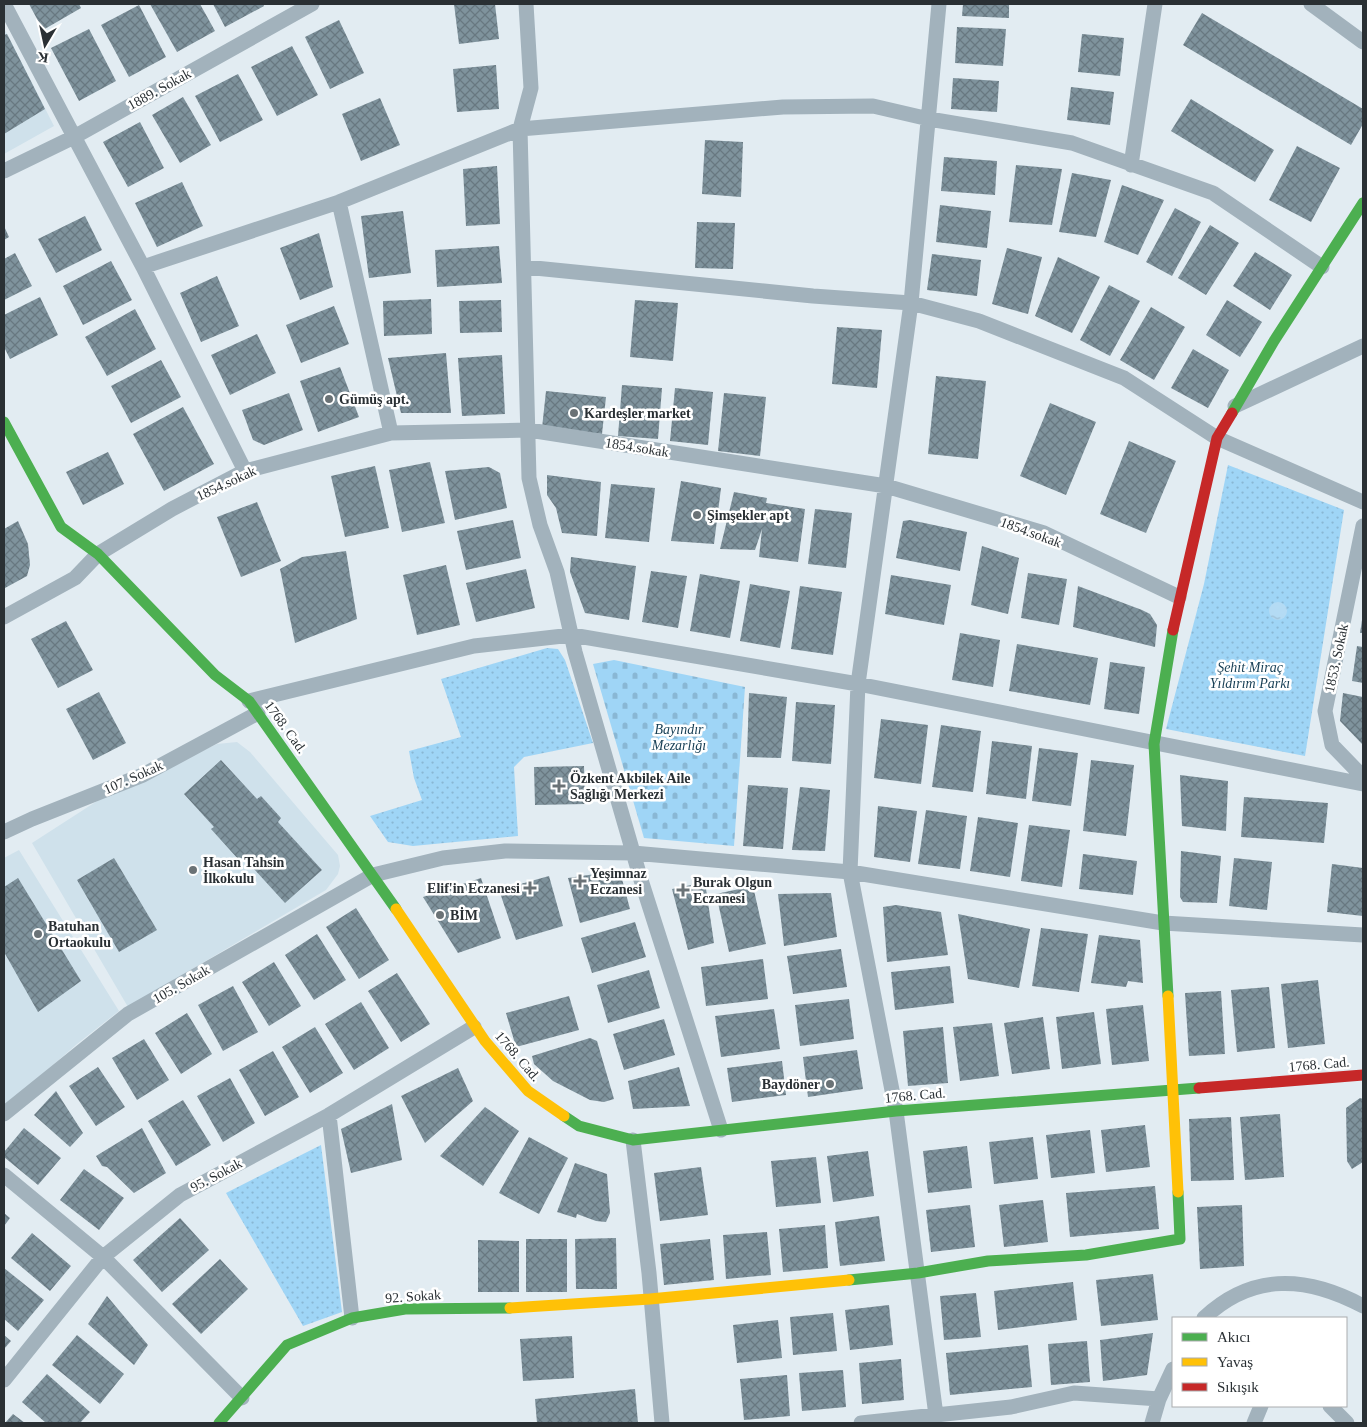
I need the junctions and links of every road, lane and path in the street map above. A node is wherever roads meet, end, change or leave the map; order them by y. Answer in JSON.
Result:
{"nodes":[{"id":1,"x":4,"y":4,"type":"edge"},
{"id":2,"x":312,"y":4,"type":"edge"},
{"id":3,"x":526,"y":4,"type":"edge"},
{"id":4,"x":939,"y":4,"type":"edge"},
{"id":5,"x":1155,"y":4,"type":"edge"},
{"id":6,"x":1312,"y":4,"type":"edge"},
{"id":7,"x":1363,"y":42,"type":"edge"},
{"id":8,"x":929,"y":119,"type":"junction"},
{"id":9,"x":520,"y":129,"type":"junction"},
{"id":10,"x":74,"y":137,"type":"junction"},
{"id":11,"x":1131,"y":165,"type":"junction"},
{"id":12,"x":4,"y":171,"type":"edge"},
{"id":13,"x":339,"y":202,"type":"junction"},
{"id":14,"x":1363,"y":204,"type":"edge"},
{"id":15,"x":143,"y":267,"type":"junction"},
{"id":16,"x":525,"y":267,"type":"junction"},
{"id":17,"x":1322,"y":267,"type":"junction"},
{"id":18,"x":911,"y":304,"type":"junction"},
{"id":19,"x":1363,"y":346,"type":"edge"},
{"id":20,"x":1234,"y":407,"type":"junction"},
{"id":21,"x":4,"y":422,"type":"edge"},
{"id":22,"x":529,"y":430,"type":"junction"},
{"id":23,"x":391,"y":433,"type":"junction"},
{"id":24,"x":1217,"y":438,"type":"junction"},
{"id":25,"x":245,"y":471,"type":"junction"},
{"id":26,"x":886,"y":486,"type":"junction"},
{"id":27,"x":1363,"y":502,"type":"edge"},
{"id":28,"x":1363,"y":526,"type":"edge"},
{"id":29,"x":98,"y":554,"type":"junction"},
{"id":30,"x":1179,"y":597,"type":"junction"},
{"id":31,"x":4,"y":617,"type":"edge"},
{"id":32,"x":572,"y":635,"type":"junction"},
{"id":33,"x":858,"y":684,"type":"junction"},
{"id":34,"x":253,"y":707,"type":"junction"},
{"id":35,"x":1154,"y":744,"type":"junction"},
{"id":36,"x":1363,"y":777,"type":"edge"},
{"id":37,"x":1363,"y":784,"type":"edge"},
{"id":38,"x":4,"y":832,"type":"edge"},
{"id":39,"x":633,"y":853,"type":"junction"},
{"id":40,"x":850,"y":872,"type":"junction"},
{"id":41,"x":373,"y":875,"type":"junction"},
{"id":42,"x":1163,"y":923,"type":"junction"},
{"id":43,"x":1363,"y":936,"type":"edge"},
{"id":44,"x":474,"y":1027,"type":"junction"},
{"id":45,"x":1363,"y":1075,"type":"edge"},
{"id":46,"x":1174,"y":1090,"type":"junction"},
{"id":47,"x":896,"y":1112,"type":"junction"},
{"id":48,"x":4,"y":1114,"type":"edge"},
{"id":49,"x":329,"y":1115,"type":"junction"},
{"id":50,"x":721,"y":1130,"type":"junction"},
{"id":51,"x":633,"y":1140,"type":"junction"},
{"id":52,"x":4,"y":1175,"type":"edge"},
{"id":53,"x":104,"y":1257,"type":"junction"},
{"id":54,"x":918,"y":1273,"type":"junction"},
{"id":55,"x":650,"y":1300,"type":"junction"},
{"id":56,"x":1363,"y":1306,"type":"edge"},
{"id":57,"x":1205,"y":1317,"type":"edge"},
{"id":58,"x":352,"y":1318,"type":"junction"},
{"id":59,"x":1172,"y":1371,"type":"edge"},
{"id":60,"x":4,"y":1380,"type":"edge"},
{"id":61,"x":242,"y":1398,"type":"junction"},
{"id":62,"x":1159,"y":1399,"type":"junction"},
{"id":63,"x":1261,"y":1407,"type":"edge"},
{"id":64,"x":1331,"y":1407,"type":"edge"},
{"id":65,"x":937,"y":1420,"type":"edge"},
{"id":66,"x":219,"y":1423,"type":"edge"},
{"id":67,"x":662,"y":1423,"type":"edge"},
{"id":68,"x":861,"y":1423,"type":"edge"},
{"id":69,"x":1152,"y":1423,"type":"edge"},
{"id":70,"x":1254,"y":1423,"type":"edge"},
{"id":71,"x":1347,"y":1423,"type":"edge"}],
"edges":[{"from":1,"to":10,"type":"street"},
{"from":2,"to":10,"type":"street","name":"1889. Sokak"},
{"from":3,"to":9,"type":"street"},
{"from":4,"to":8,"type":"street"},
{"from":5,"to":11,"type":"street"},
{"from":6,"to":7,"type":"street"},
{"from":8,"to":9,"type":"street"},
{"from":8,"to":11,"type":"street"},
{"from":8,"to":18,"type":"street"},
{"from":9,"to":13,"type":"street"},
{"from":9,"to":16,"type":"street"},
{"from":10,"to":12,"type":"street","name":"1889. Sokak"},
{"from":10,"to":15,"type":"street"},
{"from":11,"to":17,"type":"street"},
{"from":13,"to":15,"type":"street"},
{"from":13,"to":23,"type":"street"},
{"from":14,"to":17,"type":"street"},
{"from":15,"to":25,"type":"street"},
{"from":16,"to":18,"type":"street"},
{"from":16,"to":22,"type":"street"},
{"from":17,"to":20,"type":"street"},
{"from":18,"to":24,"type":"street"},
{"from":18,"to":26,"type":"street"},
{"from":19,"to":20,"type":"street"},
{"from":20,"to":24,"type":"street"},
{"from":21,"to":29,"type":"street","name":"1768. Cad."},
{"from":22,"to":23,"type":"street","name":"1854.sokak"},
{"from":22,"to":26,"type":"street","name":"1854.sokak"},
{"from":22,"to":32,"type":"street"},
{"from":23,"to":25,"type":"street","name":"1854.sokak"},
{"from":24,"to":27,"type":"street"},
{"from":24,"to":30,"type":"street"},
{"from":25,"to":29,"type":"street","name":"1854.sokak"},
{"from":26,"to":30,"type":"street","name":"1854.sokak"},
{"from":26,"to":33,"type":"street"},
{"from":28,"to":36,"type":"street","name":"1853. Sokak"},
{"from":29,"to":31,"type":"street","name":"1854.sokak"},
{"from":29,"to":34,"type":"street","name":"1768. Cad."},
{"from":30,"to":35,"type":"street"},
{"from":32,"to":33,"type":"street","name":"107. Sokak"},
{"from":32,"to":34,"type":"street","name":"107. Sokak"},
{"from":32,"to":39,"type":"street"},
{"from":33,"to":35,"type":"street","name":"107. Sokak"},
{"from":33,"to":40,"type":"street"},
{"from":34,"to":38,"type":"street","name":"107. Sokak"},
{"from":34,"to":41,"type":"street","name":"1768. Cad."},
{"from":35,"to":37,"type":"street","name":"107. Sokak"},
{"from":35,"to":42,"type":"street"},
{"from":39,"to":40,"type":"street","name":"105. Sokak"},
{"from":39,"to":41,"type":"street","name":"105. Sokak"},
{"from":39,"to":50,"type":"street"},
{"from":40,"to":42,"type":"street","name":"105. Sokak"},
{"from":40,"to":47,"type":"street"},
{"from":41,"to":44,"type":"street","name":"1768. Cad."},
{"from":41,"to":48,"type":"street","name":"105. Sokak"},
{"from":42,"to":43,"type":"street","name":"105. Sokak"},
{"from":42,"to":46,"type":"street"},
{"from":44,"to":49,"type":"street","name":"95. Sokak"},
{"from":44,"to":51,"type":"street","name":"1768. Cad."},
{"from":45,"to":46,"type":"street","name":"1768. Cad."},
{"from":46,"to":47,"type":"street","name":"1768. Cad."},
{"from":46,"to":54,"type":"street","name":"92. Sokak"},
{"from":47,"to":50,"type":"street","name":"1768. Cad."},
{"from":47,"to":54,"type":"street"},
{"from":49,"to":53,"type":"street","name":"95. Sokak"},
{"from":49,"to":58,"type":"street"},
{"from":50,"to":51,"type":"street","name":"1768. Cad."},
{"from":51,"to":55,"type":"street"},
{"from":52,"to":53,"type":"street"},
{"from":53,"to":60,"type":"street","name":"95. Sokak"},
{"from":53,"to":61,"type":"street"},
{"from":54,"to":55,"type":"street","name":"92. Sokak"},
{"from":54,"to":65,"type":"street"},
{"from":55,"to":58,"type":"street","name":"92. Sokak"},
{"from":55,"to":67,"type":"street"},
{"from":56,"to":57,"type":"street"},
{"from":58,"to":61,"type":"street","name":"92. Sokak"},
{"from":59,"to":62,"type":"street"},
{"from":61,"to":66,"type":"street","name":"92. Sokak"},
{"from":62,"to":65,"type":"street"},
{"from":62,"to":69,"type":"street"},
{"from":63,"to":70,"type":"street"},
{"from":64,"to":71,"type":"street"},
{"from":65,"to":68,"type":"street"}]}
